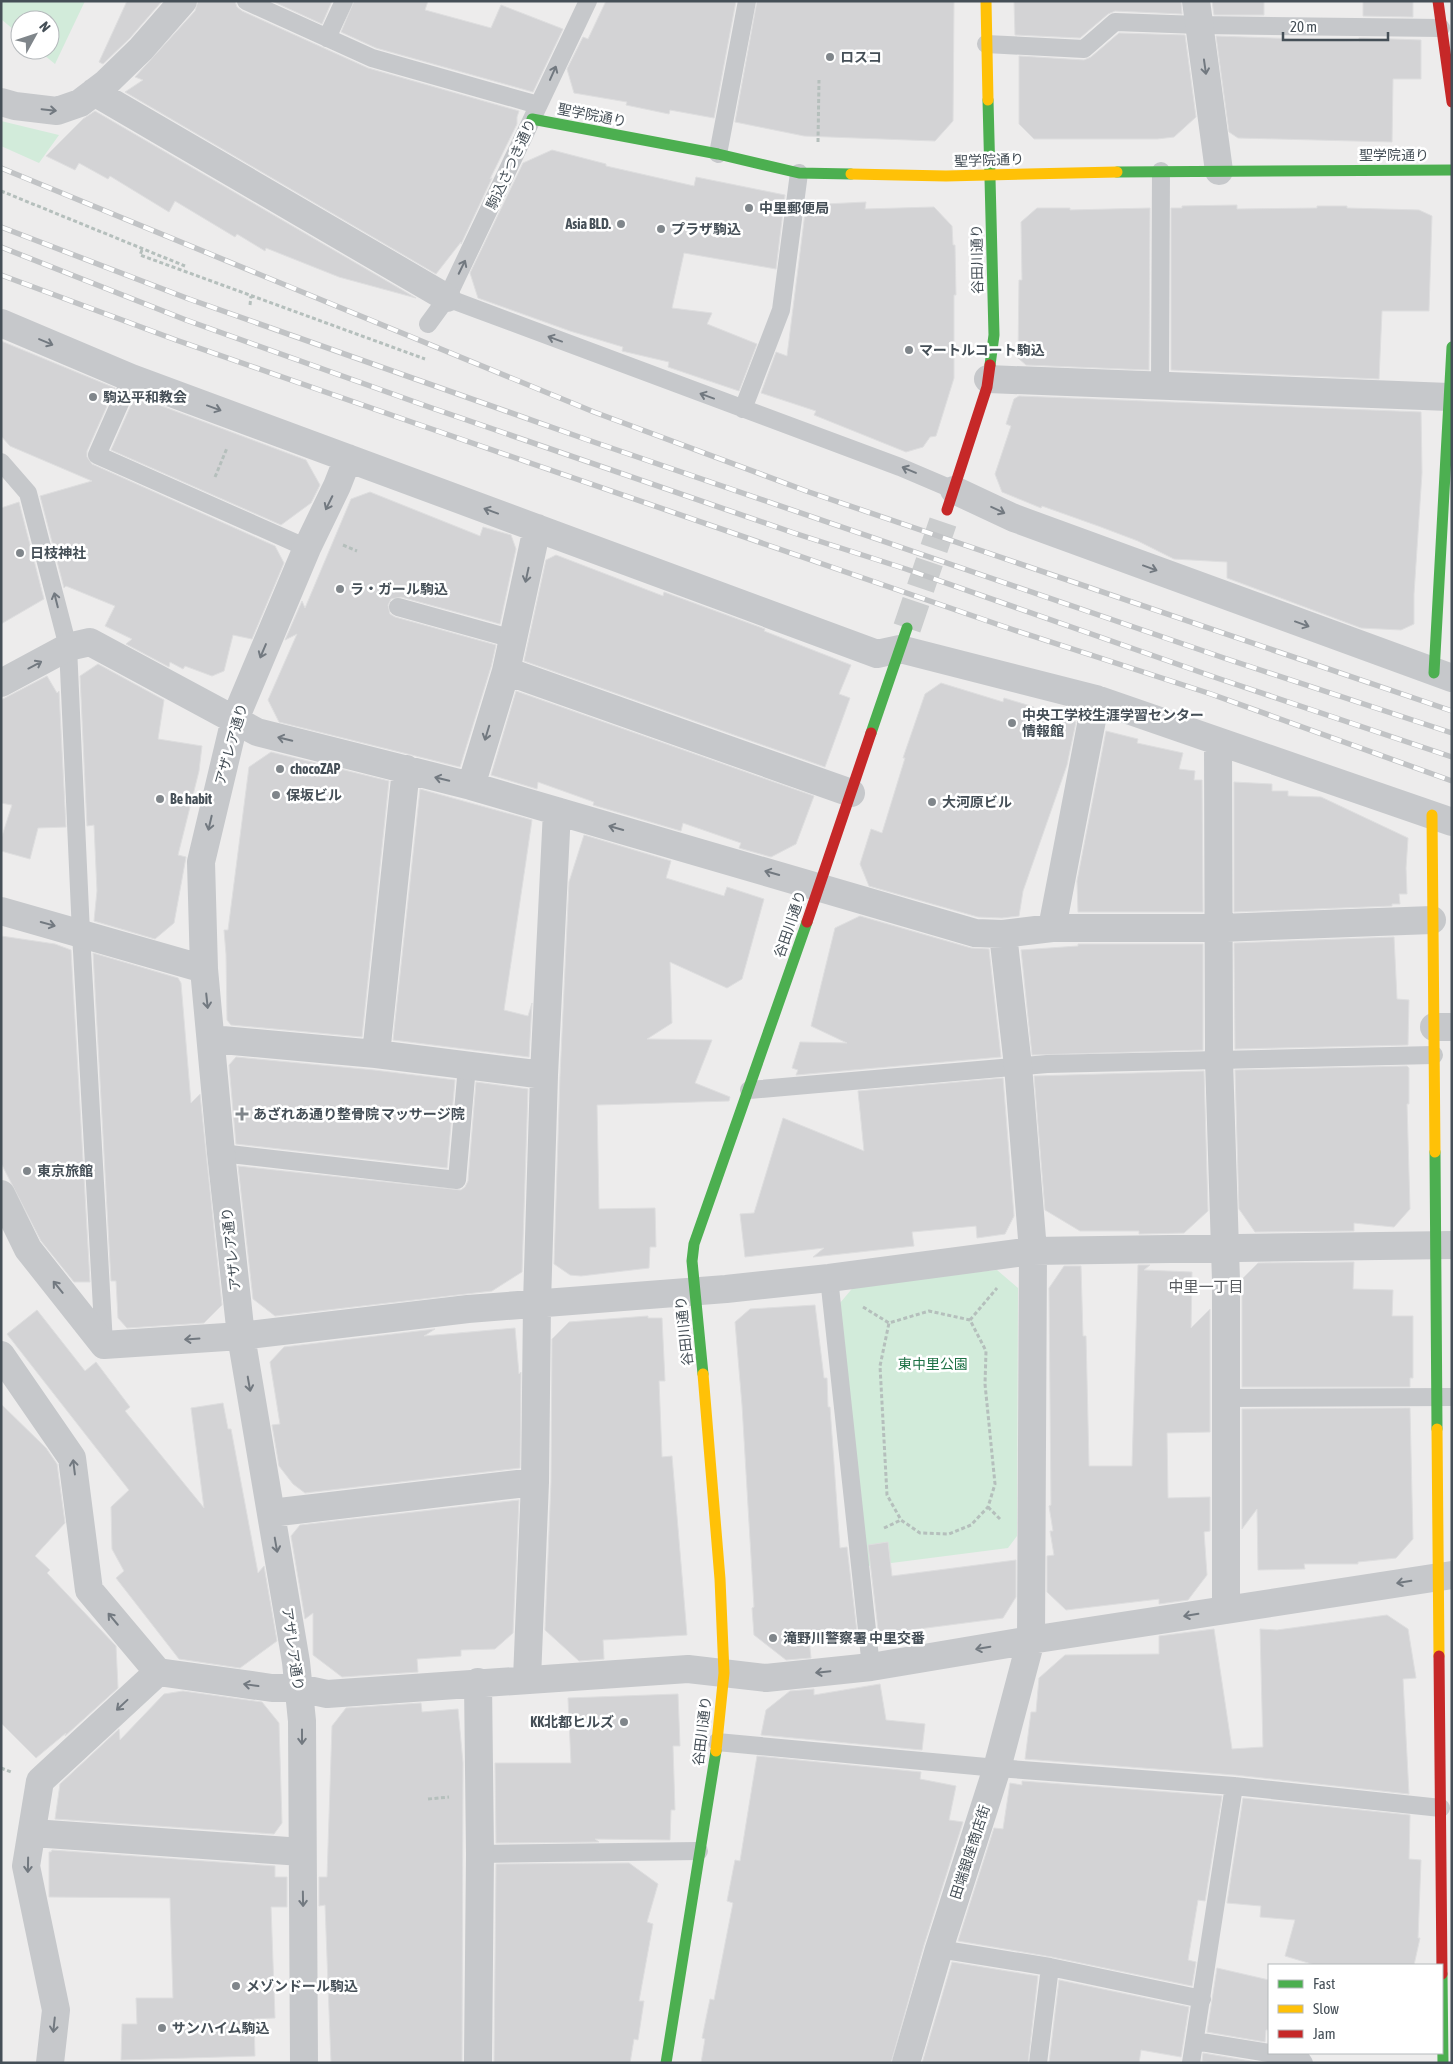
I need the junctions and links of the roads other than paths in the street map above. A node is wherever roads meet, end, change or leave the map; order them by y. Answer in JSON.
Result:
{"nodes":[{"id":1,"x":183,"y":1,"type":"edge"},
{"id":2,"x":246,"y":1,"type":"edge"},
{"id":3,"x":344,"y":1,"type":"edge"},
{"id":4,"x":588,"y":1,"type":"edge"},
{"id":5,"x":747,"y":1,"type":"edge"},
{"id":6,"x":986,"y":1,"type":"edge"},
{"id":7,"x":1438,"y":1,"type":"edge"},
{"id":8,"x":1198,"y":13,"type":"edge"},
{"id":9,"x":1441,"y":28,"type":"junction"},
{"id":10,"x":327,"y":38,"type":"junction"},
{"id":11,"x":986,"y":44,"type":"junction"},
{"id":12,"x":94,"y":92,"type":"junction"},
{"id":13,"x":1,"y":102,"type":"edge"},
{"id":14,"x":1452,"y":102,"type":"edge"},
{"id":15,"x":535,"y":112,"type":"junction"},
{"id":16,"x":718,"y":154,"type":"junction"},
{"id":17,"x":1452,"y":170,"type":"edge"},
{"id":18,"x":1219,"y":171,"type":"junction"},
{"id":19,"x":800,"y":172,"type":"junction"},
{"id":20,"x":1161,"y":172,"type":"junction"},
{"id":21,"x":989,"y":174,"type":"junction"},
{"id":22,"x":447,"y":298,"type":"junction"},
{"id":23,"x":1,"y":323,"type":"edge"},
{"id":24,"x":428,"y":324,"type":"dead end"},
{"id":25,"x":1452,"y":347,"type":"edge"},
{"id":26,"x":131,"y":378,"type":"junction"},
{"id":27,"x":988,"y":380,"type":"junction"},
{"id":28,"x":1160,"y":386,"type":"junction"},
{"id":29,"x":744,"y":409,"type":"junction"},
{"id":30,"x":1450,"y":412,"type":"edge"},
{"id":31,"x":348,"y":458,"type":"junction"},
{"id":32,"x":1,"y":462,"type":"edge"},
{"id":33,"x":950,"y":500,"type":"junction"},
{"id":34,"x":537,"y":528,"type":"junction"},
{"id":35,"x":307,"y":548,"type":"junction"},
{"id":36,"x":398,"y":607,"type":"dead end"},
{"id":37,"x":904,"y":638,"type":"junction"},
{"id":38,"x":513,"y":639,"type":"junction"},
{"id":39,"x":68,"y":647,"type":"junction"},
{"id":40,"x":506,"y":670,"type":"junction"},
{"id":41,"x":1443,"y":676,"type":"edge"},
{"id":42,"x":1,"y":683,"type":"edge"},
{"id":43,"x":1096,"y":699,"type":"junction"},
{"id":44,"x":235,"y":719,"type":"junction"},
{"id":45,"x":1218,"y":742,"type":"junction"},
{"id":46,"x":406,"y":769,"type":"junction"},
{"id":47,"x":471,"y":786,"type":"junction"},
{"id":48,"x":851,"y":793,"type":"junction"},
{"id":49,"x":557,"y":811,"type":"junction"},
{"id":50,"x":1442,"y":819,"type":"edge"},
{"id":51,"x":818,"y":887,"type":"junction"},
{"id":52,"x":1,"y":911,"type":"edge"},
{"id":53,"x":1432,"y":920,"type":"junction"},
{"id":54,"x":1052,"y":928,"type":"junction"},
{"id":55,"x":1220,"y":928,"type":"junction"},
{"id":56,"x":81,"y":933,"type":"junction"},
{"id":57,"x":1003,"y":934,"type":"junction"},
{"id":58,"x":204,"y":968,"type":"junction"},
{"id":59,"x":1443,"y":1027,"type":"edge"},
{"id":60,"x":211,"y":1039,"type":"junction"},
{"id":61,"x":376,"y":1054,"type":"junction"},
{"id":62,"x":1434,"y":1055,"type":"junction"},
{"id":63,"x":1220,"y":1060,"type":"junction"},
{"id":64,"x":466,"y":1066,"type":"junction"},
{"id":65,"x":1018,"y":1066,"type":"junction"},
{"id":66,"x":544,"y":1075,"type":"junction"},
{"id":67,"x":749,"y":1090,"type":"junction"},
{"id":68,"x":221,"y":1153,"type":"junction"},
{"id":69,"x":1,"y":1194,"type":"edge"},
{"id":70,"x":1444,"y":1245,"type":"edge"},
{"id":71,"x":1225,"y":1248,"type":"junction"},
{"id":72,"x":1033,"y":1251,"type":"junction"},
{"id":73,"x":829,"y":1283,"type":"junction"},
{"id":74,"x":695,"y":1291,"type":"junction"},
{"id":75,"x":537,"y":1303,"type":"junction"},
{"id":76,"x":241,"y":1336,"type":"junction"},
{"id":77,"x":104,"y":1345,"type":"junction"},
{"id":78,"x":1,"y":1355,"type":"edge"},
{"id":79,"x":1445,"y":1396,"type":"edge"},
{"id":80,"x":1225,"y":1398,"type":"junction"},
{"id":81,"x":535,"y":1482,"type":"junction"},
{"id":82,"x":271,"y":1513,"type":"junction"},
{"id":83,"x":1445,"y":1576,"type":"edge"},
{"id":84,"x":1226,"y":1610,"type":"junction"},
{"id":85,"x":1031,"y":1640,"type":"junction"},
{"id":86,"x":871,"y":1667,"type":"junction"},
{"id":87,"x":158,"y":1672,"type":"junction"},
{"id":88,"x":724,"y":1673,"type":"junction"},
{"id":89,"x":527,"y":1679,"type":"junction"},
{"id":90,"x":478,"y":1682,"type":"junction"},
{"id":91,"x":299,"y":1688,"type":"junction"},
{"id":92,"x":717,"y":1742,"type":"junction"},
{"id":93,"x":997,"y":1768,"type":"junction"},
{"id":94,"x":1234,"y":1786,"type":"junction"},
{"id":95,"x":1446,"y":1808,"type":"edge"},
{"id":96,"x":33,"y":1833,"type":"junction"},
{"id":97,"x":699,"y":1851,"type":"junction"},
{"id":98,"x":302,"y":1852,"type":"junction"},
{"id":99,"x":480,"y":1854,"type":"junction"},
{"id":100,"x":940,"y":1949,"type":"junction"},
{"id":101,"x":1050,"y":1967,"type":"junction"},
{"id":102,"x":1202,"y":1999,"type":"junction"},
{"id":103,"x":1195,"y":2041,"type":"junction"},
{"id":104,"x":1268,"y":2053,"type":"edge"},
{"id":105,"x":1278,"y":2054,"type":"edge"},
{"id":106,"x":50,"y":2063,"type":"edge"},
{"id":107,"x":304,"y":2063,"type":"edge"},
{"id":108,"x":478,"y":2063,"type":"edge"},
{"id":109,"x":666,"y":2063,"type":"edge"},
{"id":110,"x":906,"y":2063,"type":"edge"},
{"id":111,"x":1038,"y":2063,"type":"edge"},
{"id":112,"x":1191,"y":2063,"type":"edge"},
{"id":113,"x":1304,"y":2063,"type":"edge"},
{"id":114,"x":1443,"y":2063,"type":"edge"}],
"edges":[{"from":1,"to":12,"type":"street"},
{"from":2,"to":10,"type":"lane"},
{"from":3,"to":10,"type":"lane"},
{"from":15,"to":4,"type":"lane","name":"駒込さつき通り","one_way":true},
{"from":5,"to":16,"type":"lane"},
{"from":6,"to":11,"type":"street","name":"谷田川通り"},
{"from":7,"to":9,"type":"street"},
{"from":8,"to":9,"type":"lane"},
{"from":8,"to":11,"type":"lane"},
{"from":8,"to":18,"type":"street","one_way":true},
{"from":9,"to":14,"type":"street"},
{"from":10,"to":15,"type":"lane"},
{"from":11,"to":21,"type":"street","name":"谷田川通り"},
{"from":13,"to":12,"type":"street","one_way":true},
{"from":12,"to":22,"type":"street"},
{"from":15,"to":16,"type":"street","name":"聖学院通り"},
{"from":22,"to":15,"type":"lane","name":"駒込さつき通り","one_way":true},
{"from":16,"to":19,"type":"street","name":"聖学院通り"},
{"from":17,"to":18,"type":"street","name":"聖学院通り"},
{"from":18,"to":20,"type":"street","name":"聖学院通り"},
{"from":19,"to":21,"type":"street","name":"聖学院通り"},
{"from":19,"to":29,"type":"lane"},
{"from":20,"to":21,"type":"street","name":"聖学院通り"},
{"from":20,"to":28,"type":"lane"},
{"from":21,"to":27,"type":"street","name":"谷田川通り"},
{"from":22,"to":24,"type":"lane","name":"駒込さつき通り"},
{"from":29,"to":22,"type":"lane","one_way":true},
{"from":23,"to":26,"type":"street","one_way":true},
{"from":25,"to":30,"type":"street"},
{"from":26,"to":31,"type":"street","one_way":true},
{"from":26,"to":35,"type":"lane"},
{"from":27,"to":28,"type":"street"},
{"from":27,"to":33,"type":"street","name":"谷田川通り"},
{"from":28,"to":30,"type":"street"},
{"from":33,"to":29,"type":"lane","one_way":true},
{"from":30,"to":41,"type":"street"},
{"from":34,"to":31,"type":"street","one_way":true},
{"from":31,"to":35,"type":"street","name":"アザレア通り","one_way":true},
{"from":39,"to":32,"type":"lane","one_way":true},
{"from":33,"to":41,"type":"street","one_way":true},
{"from":34,"to":37,"type":"street"},
{"from":34,"to":38,"type":"street","one_way":true},
{"from":35,"to":44,"type":"street","name":"アザレア通り","one_way":true},
{"from":36,"to":38,"type":"lane"},
{"from":37,"to":43,"type":"street"},
{"from":37,"to":48,"type":"street","name":"谷田川通り"},
{"from":38,"to":40,"type":"street"},
{"from":42,"to":39,"type":"street","one_way":true},
{"from":39,"to":44,"type":"street"},
{"from":39,"to":56,"type":"lane"},
{"from":40,"to":47,"type":"street","one_way":true},
{"from":40,"to":48,"type":"street"},
{"from":43,"to":45,"type":"street"},
{"from":43,"to":54,"type":"street"},
{"from":46,"to":44,"type":"street","one_way":true},
{"from":44,"to":58,"type":"street","name":"アザレア通り","one_way":true},
{"from":45,"to":50,"type":"street"},
{"from":45,"to":55,"type":"street"},
{"from":47,"to":46,"type":"street","one_way":true},
{"from":46,"to":61,"type":"street"},
{"from":47,"to":49,"type":"street"},
{"from":48,"to":51,"type":"street","name":"谷田川通り"},
{"from":51,"to":49,"type":"street","one_way":true},
{"from":49,"to":66,"type":"street"},
{"from":50,"to":53,"type":"street"},
{"from":51,"to":57,"type":"street"},
{"from":51,"to":67,"type":"street","name":"谷田川通り"},
{"from":52,"to":56,"type":"street","one_way":true},
{"from":53,"to":55,"type":"street"},
{"from":53,"to":59,"type":"street"},
{"from":54,"to":55,"type":"street"},
{"from":54,"to":57,"type":"street"},
{"from":55,"to":63,"type":"street"},
{"from":56,"to":58,"type":"street"},
{"from":56,"to":77,"type":"lane"},
{"from":57,"to":65,"type":"street","name":"田端銀座商店街"},
{"from":58,"to":60,"type":"street","name":"アザレア通り","one_way":true},
{"from":59,"to":62,"type":"street"},
{"from":60,"to":61,"type":"street"},
{"from":60,"to":68,"type":"street","name":"アザレア通り"},
{"from":61,"to":64,"type":"street"},
{"from":62,"to":63,"type":"lane"},
{"from":62,"to":70,"type":"street"},
{"from":63,"to":65,"type":"lane"},
{"from":63,"to":71,"type":"street"},
{"from":64,"to":66,"type":"street"},
{"from":64,"to":68,"type":"lane"},
{"from":65,"to":67,"type":"lane"},
{"from":65,"to":72,"type":"street","name":"田端銀座商店街"},
{"from":66,"to":75,"type":"street"},
{"from":67,"to":74,"type":"street","name":"谷田川通り"},
{"from":68,"to":76,"type":"street","name":"アザレア通り"},
{"from":77,"to":69,"type":"street","one_way":true},
{"from":70,"to":71,"type":"street"},
{"from":70,"to":79,"type":"street"},
{"from":71,"to":72,"type":"street"},
{"from":71,"to":80,"type":"street"},
{"from":72,"to":73,"type":"street"},
{"from":72,"to":85,"type":"street","name":"田端銀座商店街"},
{"from":73,"to":74,"type":"street"},
{"from":73,"to":86,"type":"lane"},
{"from":74,"to":75,"type":"street"},
{"from":74,"to":88,"type":"street","name":"谷田川通り"},
{"from":75,"to":76,"type":"street"},
{"from":75,"to":81,"type":"street"},
{"from":76,"to":77,"type":"street","one_way":true},
{"from":76,"to":82,"type":"street","name":"アザレア通り","one_way":true},
{"from":87,"to":78,"type":"street","one_way":true},
{"from":79,"to":80,"type":"lane"},
{"from":79,"to":83,"type":"street"},
{"from":80,"to":84,"type":"street"},
{"from":81,"to":82,"type":"street"},
{"from":81,"to":89,"type":"street"},
{"from":82,"to":91,"type":"street","name":"アザレア通り","one_way":true},
{"from":83,"to":84,"type":"street","one_way":true},
{"from":83,"to":95,"type":"street"},
{"from":84,"to":85,"type":"street","one_way":true},
{"from":85,"to":86,"type":"street","one_way":true},
{"from":85,"to":93,"type":"street","name":"田端銀座商店街"},
{"from":86,"to":88,"type":"street","one_way":true},
{"from":91,"to":87,"type":"street","one_way":true},
{"from":87,"to":96,"type":"street","one_way":true},
{"from":88,"to":89,"type":"street"},
{"from":88,"to":92,"type":"street","name":"谷田川通り"},
{"from":89,"to":90,"type":"street"},
{"from":90,"to":91,"type":"street"},
{"from":90,"to":99,"type":"street"},
{"from":91,"to":98,"type":"street","name":"アザレア通り","one_way":true},
{"from":92,"to":93,"type":"lane"},
{"from":92,"to":97,"type":"street","name":"谷田川通り"},
{"from":93,"to":94,"type":"lane"},
{"from":93,"to":100,"type":"street","name":"田端銀座商店街"},
{"from":94,"to":95,"type":"lane"},
{"from":94,"to":102,"type":"lane"},
{"from":95,"to":114,"type":"street"},
{"from":96,"to":98,"type":"street"},
{"from":96,"to":106,"type":"street","one_way":true},
{"from":97,"to":99,"type":"lane"},
{"from":97,"to":109,"type":"street","name":"谷田川通り"},
{"from":98,"to":107,"type":"street","name":"アザレア通り","one_way":true},
{"from":99,"to":108,"type":"street"},
{"from":100,"to":101,"type":"lane"},
{"from":100,"to":110,"type":"street","name":"田端銀座商店街"},
{"from":101,"to":102,"type":"lane"},
{"from":101,"to":111,"type":"lane"},
{"from":102,"to":103,"type":"lane"},
{"from":103,"to":104,"type":"lane"},
{"from":103,"to":112,"type":"lane"},
{"from":105,"to":113,"type":"lane"}]}
